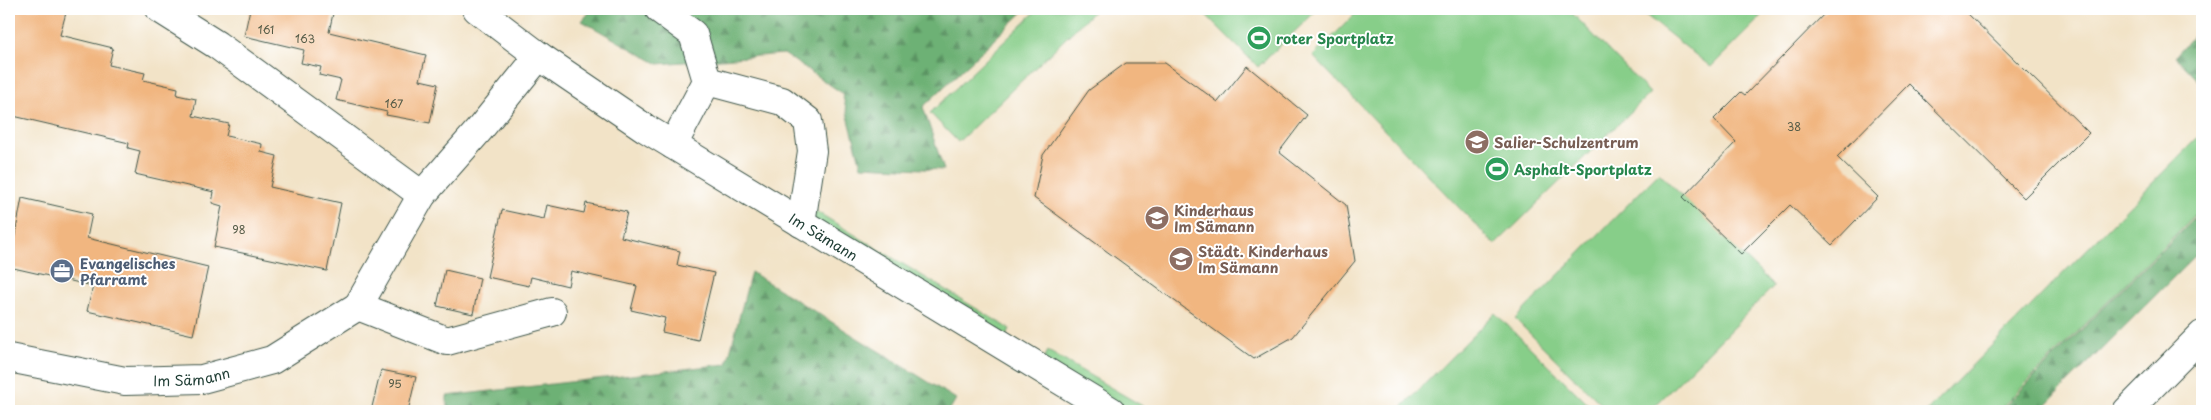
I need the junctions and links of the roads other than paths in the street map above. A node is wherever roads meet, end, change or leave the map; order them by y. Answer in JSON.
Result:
{"nodes":[{"id":1,"x":160,"y":9,"type":"edge"},
{"id":2,"x":477,"y":9,"type":"edge"},
{"id":3,"x":659,"y":9,"type":"edge"},
{"id":4,"x":539,"y":56,"type":"junction"},
{"id":5,"x":706,"y":81,"type":"junction"},
{"id":6,"x":673,"y":145,"type":"junction"},
{"id":7,"x":422,"y":195,"type":"junction"},
{"id":8,"x":801,"y":223,"type":"junction"},
{"id":9,"x":358,"y":306,"type":"junction"},
{"id":10,"x":552,"y":312,"type":"dead end"},
{"id":11,"x":2202,"y":335,"type":"edge"},
{"id":12,"x":9,"y":358,"type":"edge"},
{"id":13,"x":1112,"y":411,"type":"edge"},
{"id":14,"x":2127,"y":411,"type":"edge"}],
"edges":[{"from":1,"to":7,"type":"street"},
{"from":2,"to":4,"type":"street","name":"Im Sämann"},
{"from":3,"to":5,"type":"street"},
{"from":4,"to":6,"type":"street","name":"Im Sämann"},
{"from":4,"to":7,"type":"street","name":"Im Sämann"},
{"from":5,"to":6,"type":"street"},
{"from":5,"to":8,"type":"street"},
{"from":6,"to":8,"type":"street","name":"Im Sämann"},
{"from":7,"to":9,"type":"street","name":"Im Sämann"},
{"from":8,"to":13,"type":"street","name":"Im Sämann"},
{"from":9,"to":10,"type":"street"},
{"from":9,"to":12,"type":"street","name":"Im Sämann"},
{"from":11,"to":14,"type":"street"}]}
